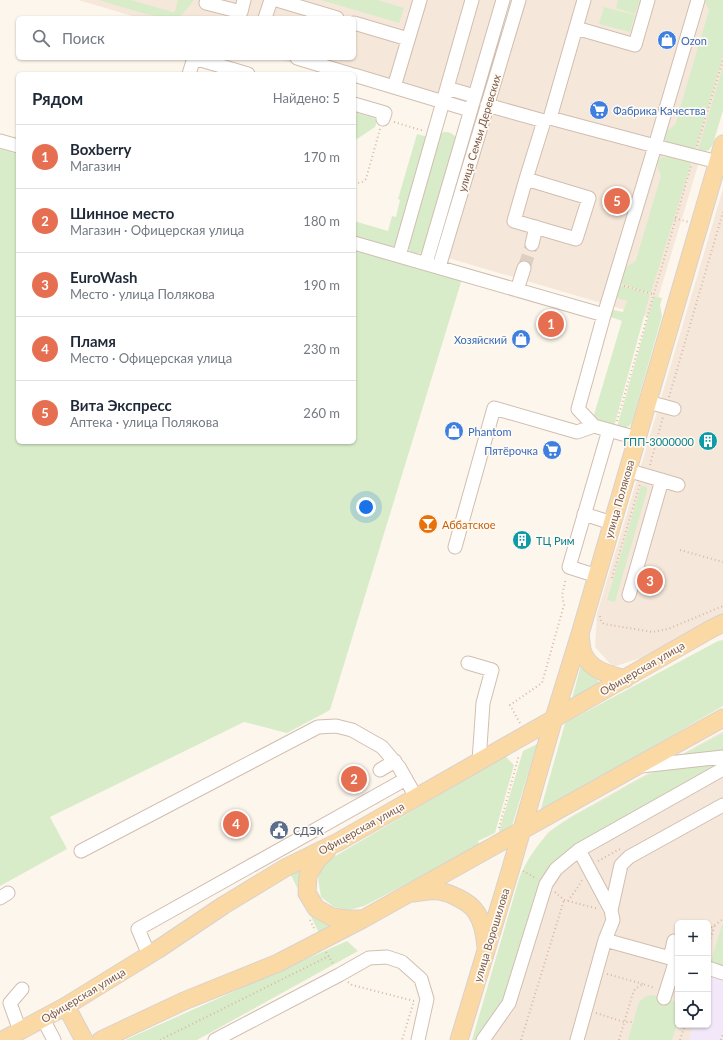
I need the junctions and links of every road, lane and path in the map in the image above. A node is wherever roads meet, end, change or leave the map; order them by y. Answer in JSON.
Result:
{"nodes":[{"id":1,"x":207,"y":0,"type":"edge"},
{"id":2,"x":244,"y":0,"type":"edge"},
{"id":3,"x":271,"y":0,"type":"edge"},
{"id":4,"x":277,"y":0,"type":"edge"},
{"id":5,"x":420,"y":0,"type":"edge"},
{"id":6,"x":472,"y":0,"type":"edge"},
{"id":7,"x":503,"y":0,"type":"edge"},
{"id":8,"x":519,"y":0,"type":"edge"},
{"id":9,"x":584,"y":0,"type":"edge"},
{"id":10,"x":648,"y":0,"type":"edge"},
{"id":11,"x":698,"y":0,"type":"edge"},
{"id":12,"x":266,"y":16,"type":"edge"},
{"id":13,"x":330,"y":16,"type":"edge"},
{"id":14,"x":356,"y":24,"type":"edge"},
{"id":15,"x":576,"y":28,"type":"junction"},
{"id":16,"x":408,"y":39,"type":"junction"},
{"id":17,"x":193,"y":60,"type":"edge"},
{"id":18,"x":198,"y":60,"type":"edge"},
{"id":19,"x":304,"y":60,"type":"edge"},
{"id":20,"x":723,"y":60,"type":"edge"},
{"id":21,"x":221,"y":70,"type":"edge"},
{"id":22,"x":190,"y":72,"type":"edge"},
{"id":23,"x":235,"y":72,"type":"edge"},
{"id":24,"x":343,"y":72,"type":"edge"},
{"id":25,"x":356,"y":76,"type":"edge"},
{"id":26,"x":394,"y":87,"type":"junction"},
{"id":27,"x":447,"y":88,"type":"junction"},
{"id":28,"x":474,"y":96,"type":"junction"},
{"id":29,"x":443,"y":102,"type":"junction"},
{"id":30,"x":356,"y":105,"type":"edge"},
{"id":31,"x":487,"y":105,"type":"junction"},
{"id":32,"x":470,"y":110,"type":"junction"},
{"id":33,"x":383,"y":119,"type":"junction"},
{"id":34,"x":547,"y":120,"type":"junction"},
{"id":35,"x":430,"y":133,"type":"dead end"},
{"id":36,"x":0,"y":141,"type":"edge"},
{"id":37,"x":723,"y":144,"type":"edge"},
{"id":38,"x":16,"y":145,"type":"edge"},
{"id":39,"x":655,"y":146,"type":"junction"},
{"id":40,"x":694,"y":156,"type":"junction"},
{"id":41,"x":718,"y":162,"type":"junction"},
{"id":42,"x":526,"y":179,"type":"junction"},
{"id":43,"x":356,"y":183,"type":"edge"},
{"id":44,"x":723,"y":212,"type":"edge"},
{"id":45,"x":536,"y":227,"type":"junction"},
{"id":46,"x":356,"y":244,"type":"edge"},
{"id":47,"x":532,"y":244,"type":"tunnel mouth"},
{"id":48,"x":399,"y":256,"type":"junction"},
{"id":49,"x":426,"y":263,"type":"junction"},
{"id":50,"x":439,"y":267,"type":"junction"},
{"id":51,"x":524,"y":268,"type":"tunnel mouth"},
{"id":52,"x":614,"y":283,"type":"junction"},
{"id":53,"x":517,"y":290,"type":"junction"},
{"id":54,"x":653,"y":294,"type":"junction"},
{"id":55,"x":604,"y":315,"type":"junction"},
{"id":56,"x":648,"y":402,"type":"junction"},
{"id":57,"x":670,"y":408,"type":"junction"},
{"id":58,"x":594,"y":426,"type":"junction"},
{"id":59,"x":611,"y":431,"type":"junction"},
{"id":60,"x":637,"y":438,"type":"junction"},
{"id":61,"x":635,"y":473,"type":"junction"},
{"id":62,"x":662,"y":480,"type":"junction"},
{"id":63,"x":678,"y":485,"type":"dead end"},
{"id":64,"x":584,"y":514,"type":"junction"},
{"id":65,"x":612,"y":523,"type":"junction"},
{"id":66,"x":455,"y":547,"type":"dead end"},
{"id":67,"x":680,"y":550,"type":"dead end"},
{"id":68,"x":723,"y":562,"type":"edge"},
{"id":69,"x":569,"y":567,"type":"junction"},
{"id":70,"x":604,"y":578,"type":"junction"},
{"id":71,"x":629,"y":595,"type":"dead end"},
{"id":72,"x":723,"y":606,"type":"edge"},
{"id":73,"x":602,"y":610,"type":"dead end"},
{"id":74,"x":719,"y":628,"type":"edge"},
{"id":75,"x":580,"y":634,"type":"junction"},
{"id":76,"x":468,"y":663,"type":"dead end"},
{"id":77,"x":625,"y":679,"type":"junction"},
{"id":78,"x":510,"y":705,"type":"dead end"},
{"id":79,"x":554,"y":718,"type":"junction"},
{"id":80,"x":723,"y":718,"type":"edge"},
{"id":81,"x":723,"y":757,"type":"edge"},
{"id":82,"x":395,"y":761,"type":"junction"},
{"id":83,"x":479,"y":761,"type":"junction"},
{"id":84,"x":635,"y":767,"type":"junction"},
{"id":85,"x":723,"y":769,"type":"edge"},
{"id":86,"x":380,"y":770,"type":"dead end"},
{"id":87,"x":406,"y":779,"type":"junction"},
{"id":88,"x":416,"y":797,"type":"junction"},
{"id":89,"x":723,"y":805,"type":"edge"},
{"id":90,"x":522,"y":830,"type":"junction"},
{"id":91,"x":338,"y":842,"type":"junction"},
{"id":92,"x":579,"y":850,"type":"junction"},
{"id":93,"x":81,"y":851,"type":"dead end"},
{"id":94,"x":407,"y":894,"type":"junction"},
{"id":95,"x":610,"y":910,"type":"junction"},
{"id":96,"x":364,"y":919,"type":"junction"},
{"id":97,"x":723,"y":919,"type":"edge"},
{"id":98,"x":715,"y":925,"type":"junction"},
{"id":99,"x":711,"y":928,"type":"edge"},
{"id":100,"x":711,"y":937,"type":"edge"},
{"id":101,"x":605,"y":940,"type":"junction"},
{"id":102,"x":674,"y":940,"type":"dead end"},
{"id":103,"x":321,"y":942,"type":"junction"},
{"id":104,"x":486,"y":951,"type":"junction"},
{"id":105,"x":149,"y":955,"type":"junction"},
{"id":106,"x":329,"y":956,"type":"junction"},
{"id":107,"x":675,"y":960,"type":"edge"},
{"id":108,"x":711,"y":969,"type":"edge"},
{"id":109,"x":597,"y":971,"type":"junction"},
{"id":110,"x":723,"y":973,"type":"edge"},
{"id":111,"x":340,"y":975,"type":"junction"},
{"id":112,"x":643,"y":984,"type":"junction"},
{"id":113,"x":22,"y":989,"type":"dead end"},
{"id":114,"x":665,"y":995,"type":"joint"},
{"id":115,"x":66,"y":1006,"type":"junction"},
{"id":116,"x":586,"y":1010,"type":"junction"},
{"id":117,"x":43,"y":1019,"type":"junction"},
{"id":118,"x":624,"y":1022,"type":"junction"},
{"id":119,"x":633,"y":1022,"type":"dead end"},
{"id":120,"x":684,"y":1028,"type":"edge"},
{"id":121,"x":20,"y":1031,"type":"junction"},
{"id":122,"x":723,"y":1034,"type":"edge"},
{"id":123,"x":3,"y":1040,"type":"edge"},
{"id":124,"x":54,"y":1040,"type":"edge"},
{"id":125,"x":84,"y":1040,"type":"edge"},
{"id":126,"x":101,"y":1040,"type":"edge"},
{"id":127,"x":160,"y":1040,"type":"edge"},
{"id":128,"x":215,"y":1040,"type":"edge"},
{"id":129,"x":402,"y":1040,"type":"edge"},
{"id":130,"x":418,"y":1040,"type":"edge"},
{"id":131,"x":459,"y":1040,"type":"edge"},
{"id":132,"x":483,"y":1040,"type":"edge"},
{"id":133,"x":521,"y":1040,"type":"edge"},
{"id":134,"x":577,"y":1040,"type":"edge"},
{"id":135,"x":619,"y":1040,"type":"edge"},
{"id":136,"x":680,"y":1040,"type":"edge"},
{"id":137,"x":721,"y":1040,"type":"edge"}],
"edges":[{"from":1,"to":2,"type":"street"},
{"from":3,"to":12,"type":"street"},
{"from":4,"to":13,"type":"street"},
{"from":5,"to":16,"type":"street"},
{"from":6,"to":27,"type":"street"},
{"from":7,"to":28,"type":"street"},
{"from":8,"to":31,"type":"street","name":"улица Семьи Деревских"},
{"from":9,"to":15,"type":"street"},
{"from":10,"to":15,"type":"street"},
{"from":11,"to":39,"type":"street"},
{"from":14,"to":16,"type":"street"},
{"from":15,"to":34,"type":"street"},
{"from":16,"to":26,"type":"street"},
{"from":17,"to":22,"type":"street"},
{"from":18,"to":21,"type":"street"},
{"from":19,"to":24,"type":"street"},
{"from":20,"to":40,"type":"path"},
{"from":21,"to":23,"type":"street"},
{"from":25,"to":26,"type":"street"},
{"from":26,"to":29,"type":"street"},
{"from":27,"to":28,"type":"street"},
{"from":27,"to":29,"type":"street"},
{"from":28,"to":32,"type":"street"},
{"from":29,"to":32,"type":"street"},
{"from":29,"to":48,"type":"street"},
{"from":30,"to":33,"type":"street"},
{"from":31,"to":34,"type":"street"},
{"from":31,"to":50,"type":"street","name":"улица Семьи Деревских"},
{"from":32,"to":49,"type":"street"},
{"from":33,"to":35,"type":"path"},
{"from":33,"to":43,"type":"path"},
{"from":34,"to":39,"type":"street"},
{"from":34,"to":42,"type":"street"},
{"from":36,"to":38,"type":"street"},
{"from":37,"to":41,"type":"main road","name":"улица Полякова"},
{"from":39,"to":40,"type":"street"},
{"from":39,"to":52,"type":"street"},
{"from":40,"to":41,"type":"street"},
{"from":40,"to":54,"type":"path"},
{"from":41,"to":56,"type":"main road","name":"улица Полякова"},
{"from":42,"to":45,"type":"street"},
{"from":42,"to":45,"type":"street"},
{"from":44,"to":57,"type":"path"},
{"from":45,"to":47,"type":"street"},
{"from":46,"to":48,"type":"street"},
{"from":48,"to":49,"type":"street"},
{"from":49,"to":50,"type":"street"},
{"from":50,"to":53,"type":"street"},
{"from":51,"to":53,"type":"street"},
{"from":52,"to":54,"type":"path"},
{"from":52,"to":55,"type":"street"},
{"from":53,"to":55,"type":"street"},
{"from":54,"to":59,"type":"path"},
{"from":55,"to":58,"type":"street"},
{"from":56,"to":57,"type":"street"},
{"from":56,"to":60,"type":"main road","name":"улица Полякова"},
{"from":57,"to":61,"type":"path"},
{"from":58,"to":59,"type":"street"},
{"from":58,"to":66,"type":"street"},
{"from":59,"to":60,"type":"street"},
{"from":59,"to":64,"type":"street"},
{"from":60,"to":61,"type":"main road","name":"улица Полякова"},
{"from":61,"to":62,"type":"street"},
{"from":61,"to":65,"type":"main road","name":"улица Полякова"},
{"from":61,"to":70,"type":"path"},
{"from":62,"to":63,"type":"street"},
{"from":62,"to":71,"type":"street"},
{"from":64,"to":65,"type":"street"},
{"from":64,"to":69,"type":"street"},
{"from":65,"to":70,"type":"main road","name":"улица Полякова"},
{"from":67,"to":68,"type":"path"},
{"from":69,"to":70,"type":"street"},
{"from":69,"to":78,"type":"path"},
{"from":70,"to":75,"type":"main road","name":"улица Полякова"},
{"from":72,"to":73,"type":"path"},
{"from":74,"to":77,"type":"main road","name":"Офицерская улица"},
{"from":75,"to":77,"type":"main road"},
{"from":75,"to":79,"type":"main road","name":"улица Полякова"},
{"from":76,"to":83,"type":"street"},
{"from":77,"to":79,"type":"main road","name":"Офицерская улица"},
{"from":79,"to":83,"type":"main road","name":"Офицерская улица"},
{"from":79,"to":90,"type":"main road","name":"улица Полякова"},
{"from":80,"to":84,"type":"main road"},
{"from":81,"to":84,"type":"street"},
{"from":82,"to":86,"type":"street"},
{"from":82,"to":87,"type":"street"},
{"from":82,"to":93,"type":"street"},
{"from":83,"to":88,"type":"main road","name":"Офицерская улица"},
{"from":84,"to":90,"type":"main road"},
{"from":85,"to":92,"type":"street"},
{"from":87,"to":88,"type":"street"},
{"from":87,"to":105,"type":"street"},
{"from":88,"to":91,"type":"main road","name":"Офицерская улица"},
{"from":89,"to":95,"type":"street"},
{"from":90,"to":94,"type":"main road"},
{"from":90,"to":104,"type":"main road","name":"улица Ворошилова"},
{"from":91,"to":96,"type":"main road"},
{"from":91,"to":105,"type":"main road","name":"Офицерская улица"},
{"from":92,"to":95,"type":"street"},
{"from":92,"to":132,"type":"street"},
{"from":94,"to":96,"type":"main road"},
{"from":94,"to":104,"type":"main road"},
{"from":95,"to":101,"type":"street"},
{"from":95,"to":133,"type":"path"},
{"from":96,"to":103,"type":"main road"},
{"from":97,"to":98,"type":"path"},
{"from":98,"to":99,"type":"path"},
{"from":98,"to":100,"type":"path"},
{"from":101,"to":107,"type":"street"},
{"from":101,"to":109,"type":"street"},
{"from":102,"to":107,"type":"street"},
{"from":103,"to":106,"type":"path"},
{"from":103,"to":126,"type":"main road"},
{"from":104,"to":131,"type":"main road","name":"улица Ворошилова"},
{"from":105,"to":115,"type":"main road","name":"Офицерская улица"},
{"from":106,"to":111,"type":"path"},
{"from":106,"to":127,"type":"path"},
{"from":107,"to":114,"type":"street"},
{"from":108,"to":110,"type":"street"},
{"from":109,"to":112,"type":"path"},
{"from":109,"to":116,"type":"street"},
{"from":111,"to":128,"type":"street"},
{"from":111,"to":129,"type":"path"},
{"from":111,"to":130,"type":"street"},
{"from":112,"to":114,"type":"path"},
{"from":112,"to":118,"type":"path"},
{"from":113,"to":121,"type":"street"},
{"from":115,"to":117,"type":"main road","name":"Офицерская улица"},
{"from":115,"to":125,"type":"main road"},
{"from":116,"to":118,"type":"path"},
{"from":116,"to":134,"type":"street"},
{"from":117,"to":121,"type":"main road","name":"Офицерская улица"},
{"from":117,"to":124,"type":"street"},
{"from":118,"to":119,"type":"path"},
{"from":118,"to":135,"type":"path"},
{"from":120,"to":136,"type":"path"},
{"from":121,"to":123,"type":"main road","name":"Офицерская улица"},
{"from":122,"to":137,"type":"path"}]}
